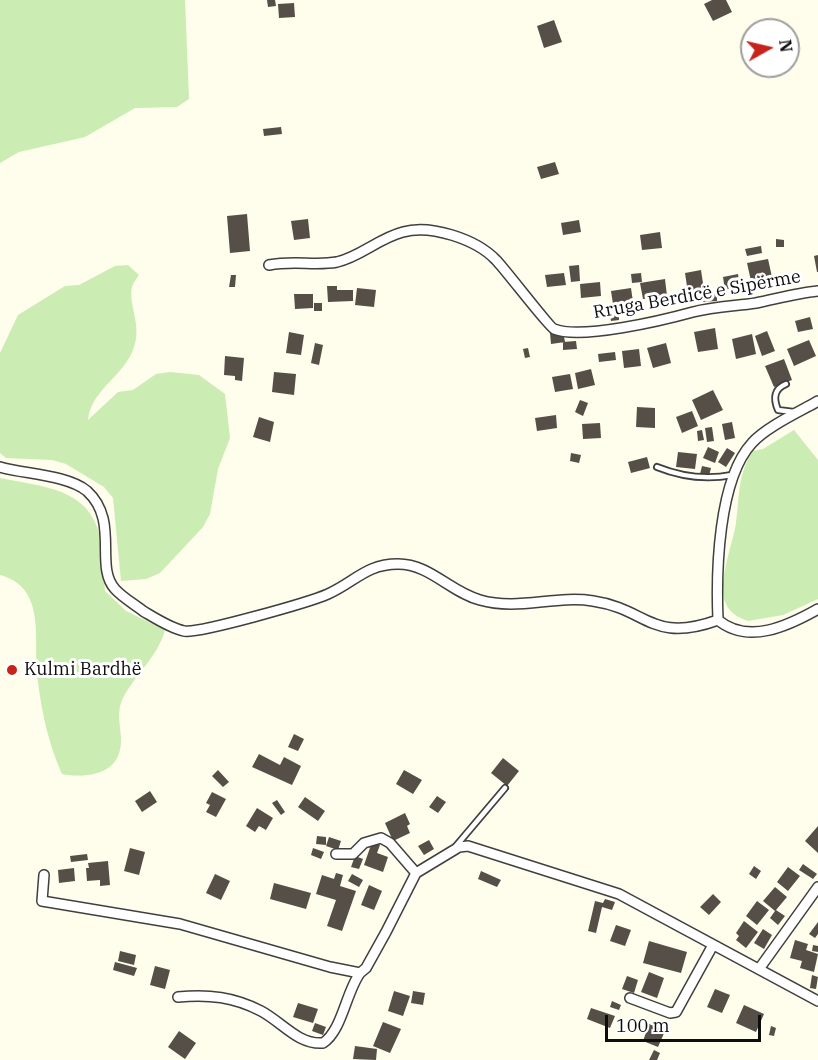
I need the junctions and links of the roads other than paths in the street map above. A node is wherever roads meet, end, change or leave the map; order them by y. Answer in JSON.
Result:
{"nodes":[{"id":1,"x":269,"y":265,"type":"dead end"},
{"id":2,"x":818,"y":291,"type":"edge"},
{"id":3,"x":786,"y":384,"type":"dead end"},
{"id":4,"x":818,"y":400,"type":"edge"},
{"id":5,"x":801,"y":411,"type":"junction"},
{"id":6,"x":0,"y":467,"type":"edge"},
{"id":7,"x":657,"y":467,"type":"dead end"},
{"id":8,"x":732,"y":476,"type":"junction"},
{"id":9,"x":818,"y":609,"type":"edge"},
{"id":10,"x":718,"y":620,"type":"junction"},
{"id":11,"x":505,"y":788,"type":"dead end"},
{"id":12,"x":451,"y":852,"type":"junction"},
{"id":13,"x":336,"y":854,"type":"dead end"},
{"id":14,"x":416,"y":873,"type":"junction"},
{"id":15,"x":44,"y":875,"type":"dead end"},
{"id":16,"x":818,"y":887,"type":"edge"},
{"id":17,"x":713,"y":945,"type":"junction"},
{"id":18,"x":759,"y":969,"type":"junction"},
{"id":19,"x":360,"y":973,"type":"junction"},
{"id":20,"x":178,"y":997,"type":"dead end"},
{"id":21,"x":630,"y":998,"type":"dead end"},
{"id":22,"x":818,"y":1002,"type":"edge"}],
"edges":[{"from":1,"to":2,"type":"street","name":"Rruga Berdicë e Sipërme"},
{"from":3,"to":5,"type":"lane"},
{"from":4,"to":5,"type":"street"},
{"from":5,"to":8,"type":"street"},
{"from":6,"to":10,"type":"street"},
{"from":7,"to":8,"type":"lane"},
{"from":8,"to":10,"type":"street"},
{"from":9,"to":10,"type":"street"},
{"from":11,"to":12,"type":"lane"},
{"from":12,"to":14,"type":"street"},
{"from":12,"to":17,"type":"street"},
{"from":13,"to":14,"type":"street"},
{"from":14,"to":19,"type":"street"},
{"from":15,"to":19,"type":"street"},
{"from":16,"to":18,"type":"street"},
{"from":17,"to":18,"type":"street"},
{"from":17,"to":21,"type":"street"},
{"from":18,"to":22,"type":"street"},
{"from":19,"to":20,"type":"street"}]}
